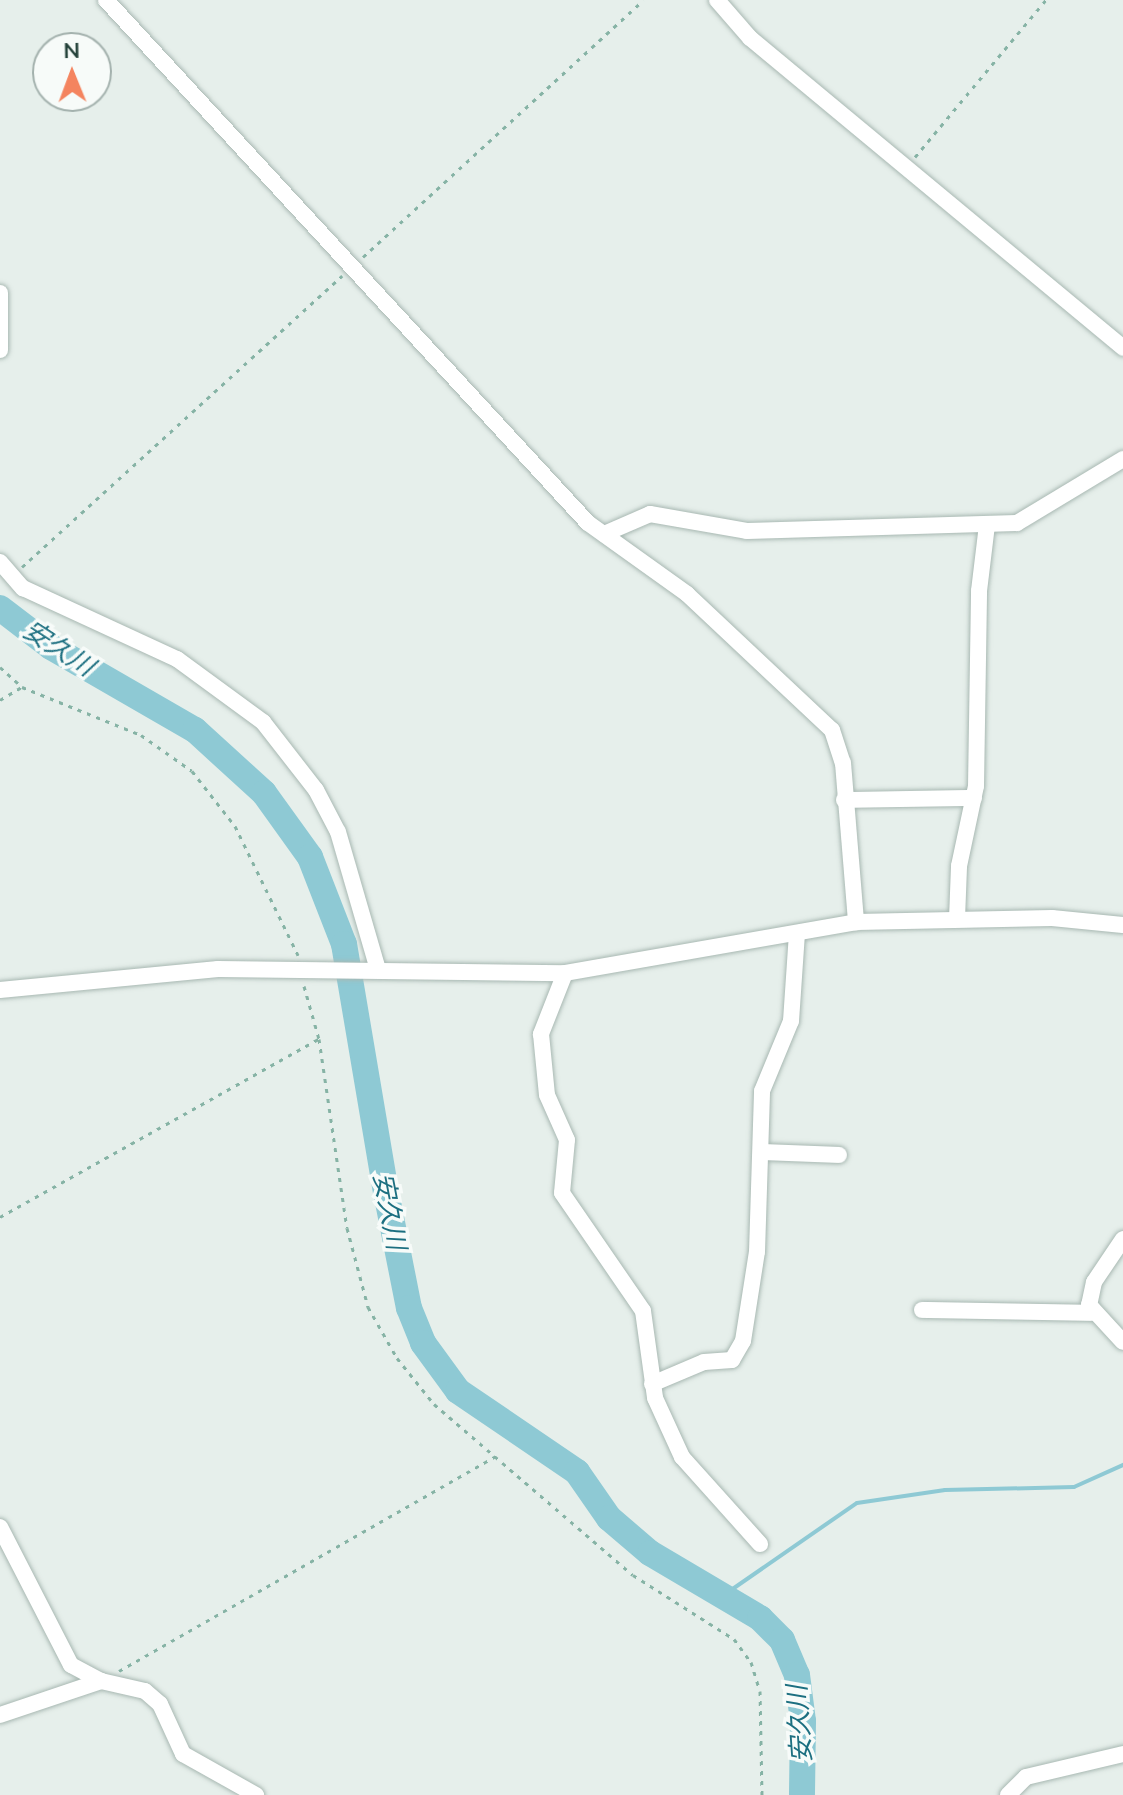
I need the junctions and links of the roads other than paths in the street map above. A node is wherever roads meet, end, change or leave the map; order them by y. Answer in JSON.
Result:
{"nodes":[{"id":1,"x":106,"y":0,"type":"edge"},
{"id":2,"x":717,"y":0,"type":"edge"},
{"id":3,"x":0,"y":293,"type":"edge"},
{"id":4,"x":1123,"y":348,"type":"edge"},
{"id":5,"x":0,"y":350,"type":"edge"},
{"id":6,"x":1123,"y":459,"type":"edge"},
{"id":7,"x":987,"y":525,"type":"junction"},
{"id":8,"x":604,"y":534,"type":"junction"},
{"id":9,"x":0,"y":562,"type":"edge"},
{"id":10,"x":974,"y":798,"type":"junction"},
{"id":11,"x":844,"y":800,"type":"junction"},
{"id":12,"x":957,"y":919,"type":"junction"},
{"id":13,"x":856,"y":922,"type":"junction"},
{"id":14,"x":1123,"y":925,"type":"edge"},
{"id":15,"x":797,"y":934,"type":"junction"},
{"id":16,"x":378,"y":970,"type":"junction"},
{"id":17,"x":565,"y":973,"type":"junction"},
{"id":18,"x":0,"y":990,"type":"edge"},
{"id":19,"x":764,"y":1152,"type":"junction"},
{"id":20,"x":839,"y":1155,"type":"dead end"},
{"id":21,"x":1123,"y":1239,"type":"edge"},
{"id":22,"x":922,"y":1310,"type":"dead end"},
{"id":23,"x":1091,"y":1313,"type":"junction"},
{"id":24,"x":1123,"y":1342,"type":"edge"},
{"id":25,"x":652,"y":1384,"type":"junction"},
{"id":26,"x":0,"y":1527,"type":"edge"},
{"id":27,"x":760,"y":1544,"type":"dead end"},
{"id":28,"x":101,"y":1681,"type":"junction"},
{"id":29,"x":0,"y":1715,"type":"edge"},
{"id":30,"x":1123,"y":1754,"type":"edge"},
{"id":31,"x":256,"y":1795,"type":"edge"},
{"id":32,"x":1008,"y":1795,"type":"edge"}],
"edges":[{"from":1,"to":8,"type":"street"},
{"from":2,"to":4,"type":"street"},
{"from":3,"to":5,"type":"street"},
{"from":6,"to":7,"type":"street"},
{"from":7,"to":8,"type":"street"},
{"from":7,"to":10,"type":"street"},
{"from":8,"to":11,"type":"street"},
{"from":9,"to":16,"type":"street"},
{"from":10,"to":11,"type":"street"},
{"from":10,"to":12,"type":"street"},
{"from":11,"to":13,"type":"street"},
{"from":12,"to":13,"type":"street"},
{"from":12,"to":14,"type":"street"},
{"from":13,"to":15,"type":"street"},
{"from":15,"to":17,"type":"street"},
{"from":15,"to":19,"type":"street"},
{"from":16,"to":17,"type":"street"},
{"from":16,"to":18,"type":"street"},
{"from":17,"to":25,"type":"street"},
{"from":19,"to":20,"type":"street"},
{"from":19,"to":25,"type":"street"},
{"from":21,"to":23,"type":"street"},
{"from":22,"to":23,"type":"street"},
{"from":23,"to":24,"type":"street"},
{"from":25,"to":27,"type":"street"},
{"from":26,"to":28,"type":"street"},
{"from":28,"to":29,"type":"street"},
{"from":28,"to":31,"type":"street"},
{"from":30,"to":32,"type":"street"}]}
